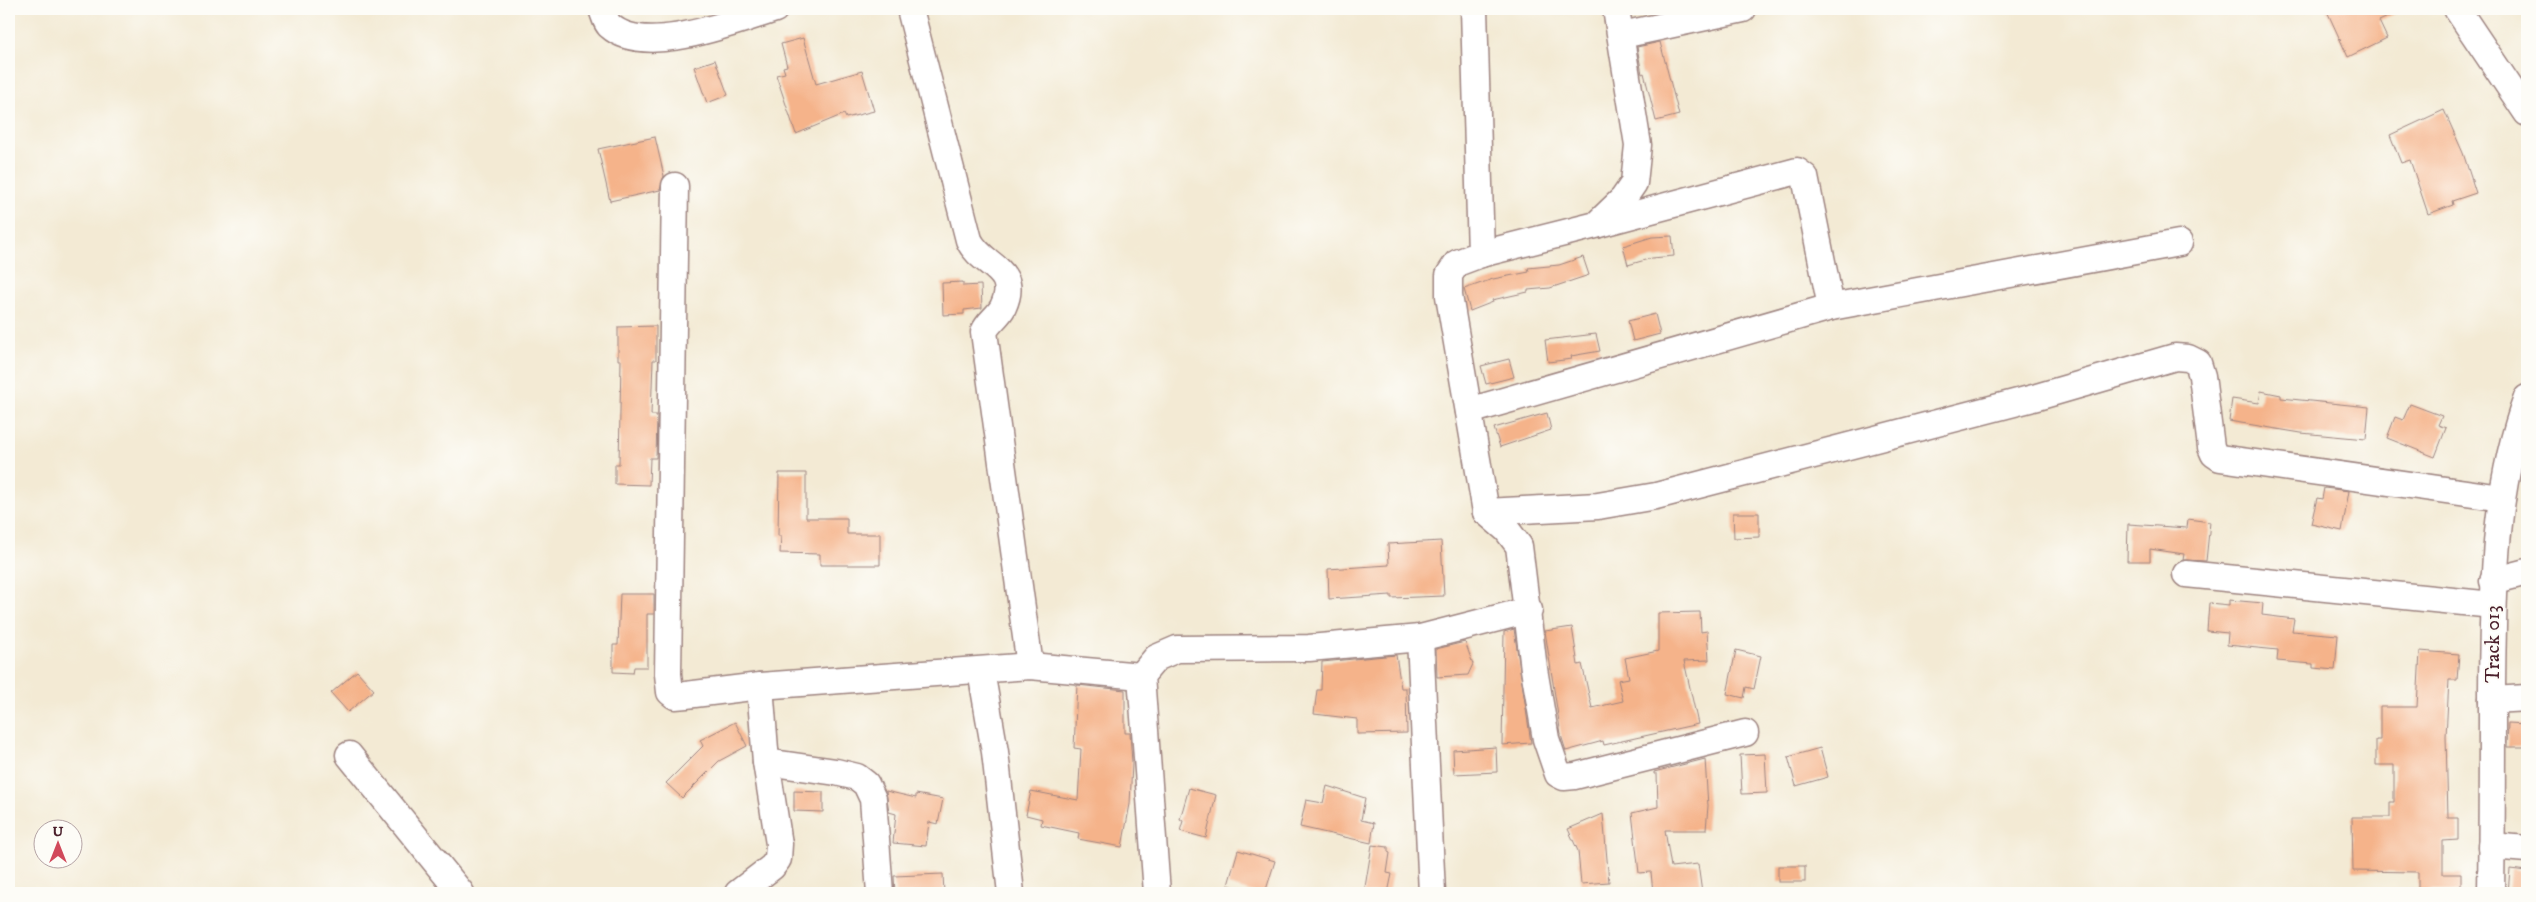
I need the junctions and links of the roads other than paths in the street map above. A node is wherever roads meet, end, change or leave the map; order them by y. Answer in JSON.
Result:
{"nodes":[{"id":1,"x":602,"y":9,"type":"edge"},
{"id":2,"x":775,"y":9,"type":"edge"},
{"id":3,"x":910,"y":9,"type":"edge"},
{"id":4,"x":1474,"y":9,"type":"edge"},
{"id":5,"x":1616,"y":9,"type":"edge"},
{"id":6,"x":1743,"y":9,"type":"edge"},
{"id":7,"x":2457,"y":9,"type":"edge"},
{"id":8,"x":1622,"y":35,"type":"junction"},
{"id":9,"x":2527,"y":113,"type":"edge"},
{"id":10,"x":675,"y":186,"type":"dead end"},
{"id":11,"x":1596,"y":225,"type":"junction"},
{"id":12,"x":2179,"y":243,"type":"dead end"},
{"id":13,"x":1481,"y":254,"type":"junction"},
{"id":14,"x":1831,"y":308,"type":"junction"},
{"id":15,"x":2527,"y":398,"type":"edge"},
{"id":16,"x":1469,"y":411,"type":"junction"},
{"id":17,"x":2502,"y":498,"type":"junction"},
{"id":18,"x":1486,"y":512,"type":"junction"},
{"id":19,"x":2527,"y":572,"type":"edge"},
{"id":20,"x":2186,"y":574,"type":"dead end"},
{"id":21,"x":2493,"y":593,"type":"junction"},
{"id":22,"x":1529,"y":610,"type":"junction"},
{"id":23,"x":1420,"y":638,"type":"junction"},
{"id":24,"x":1030,"y":666,"type":"junction"},
{"id":25,"x":981,"y":672,"type":"junction"},
{"id":26,"x":1141,"y":676,"type":"junction"},
{"id":27,"x":760,"y":686,"type":"junction"},
{"id":28,"x":2527,"y":698,"type":"edge"},
{"id":29,"x":2492,"y":700,"type":"junction"},
{"id":30,"x":1745,"y":734,"type":"dead end"},
{"id":31,"x":349,"y":755,"type":"dead end"},
{"id":32,"x":766,"y":762,"type":"junction"},
{"id":33,"x":2491,"y":846,"type":"junction"},
{"id":34,"x":2527,"y":848,"type":"edge"},
{"id":35,"x":461,"y":893,"type":"edge"},
{"id":36,"x":738,"y":893,"type":"edge"},
{"id":37,"x":880,"y":893,"type":"edge"},
{"id":38,"x":1011,"y":893,"type":"edge"},
{"id":39,"x":1157,"y":893,"type":"edge"},
{"id":40,"x":1432,"y":893,"type":"edge"},
{"id":41,"x":2491,"y":893,"type":"edge"}],
"edges":[{"from":1,"to":2,"type":"street"},
{"from":3,"to":24,"type":"street"},
{"from":4,"to":13,"type":"street"},
{"from":5,"to":8,"type":"street"},
{"from":6,"to":8,"type":"street"},
{"from":7,"to":9,"type":"street"},
{"from":8,"to":11,"type":"street"},
{"from":10,"to":27,"type":"street"},
{"from":11,"to":13,"type":"street"},
{"from":11,"to":14,"type":"street"},
{"from":12,"to":14,"type":"street"},
{"from":13,"to":16,"type":"street"},
{"from":14,"to":16,"type":"street"},
{"from":15,"to":17,"type":"street","name":"Track 013"},
{"from":16,"to":18,"type":"street"},
{"from":17,"to":18,"type":"street"},
{"from":17,"to":21,"type":"street","name":"Track 013"},
{"from":18,"to":22,"type":"street"},
{"from":19,"to":21,"type":"street"},
{"from":20,"to":21,"type":"street"},
{"from":21,"to":29,"type":"street","name":"Track 013"},
{"from":22,"to":23,"type":"street"},
{"from":22,"to":30,"type":"street"},
{"from":23,"to":26,"type":"street"},
{"from":23,"to":40,"type":"street"},
{"from":24,"to":25,"type":"street"},
{"from":24,"to":26,"type":"street"},
{"from":25,"to":27,"type":"street"},
{"from":25,"to":38,"type":"street"},
{"from":26,"to":39,"type":"street"},
{"from":27,"to":32,"type":"street"},
{"from":28,"to":29,"type":"street"},
{"from":29,"to":33,"type":"street","name":"Track 013"},
{"from":31,"to":35,"type":"street"},
{"from":32,"to":36,"type":"street"},
{"from":32,"to":37,"type":"street"},
{"from":33,"to":34,"type":"street"},
{"from":33,"to":41,"type":"street","name":"Track 013"}]}
